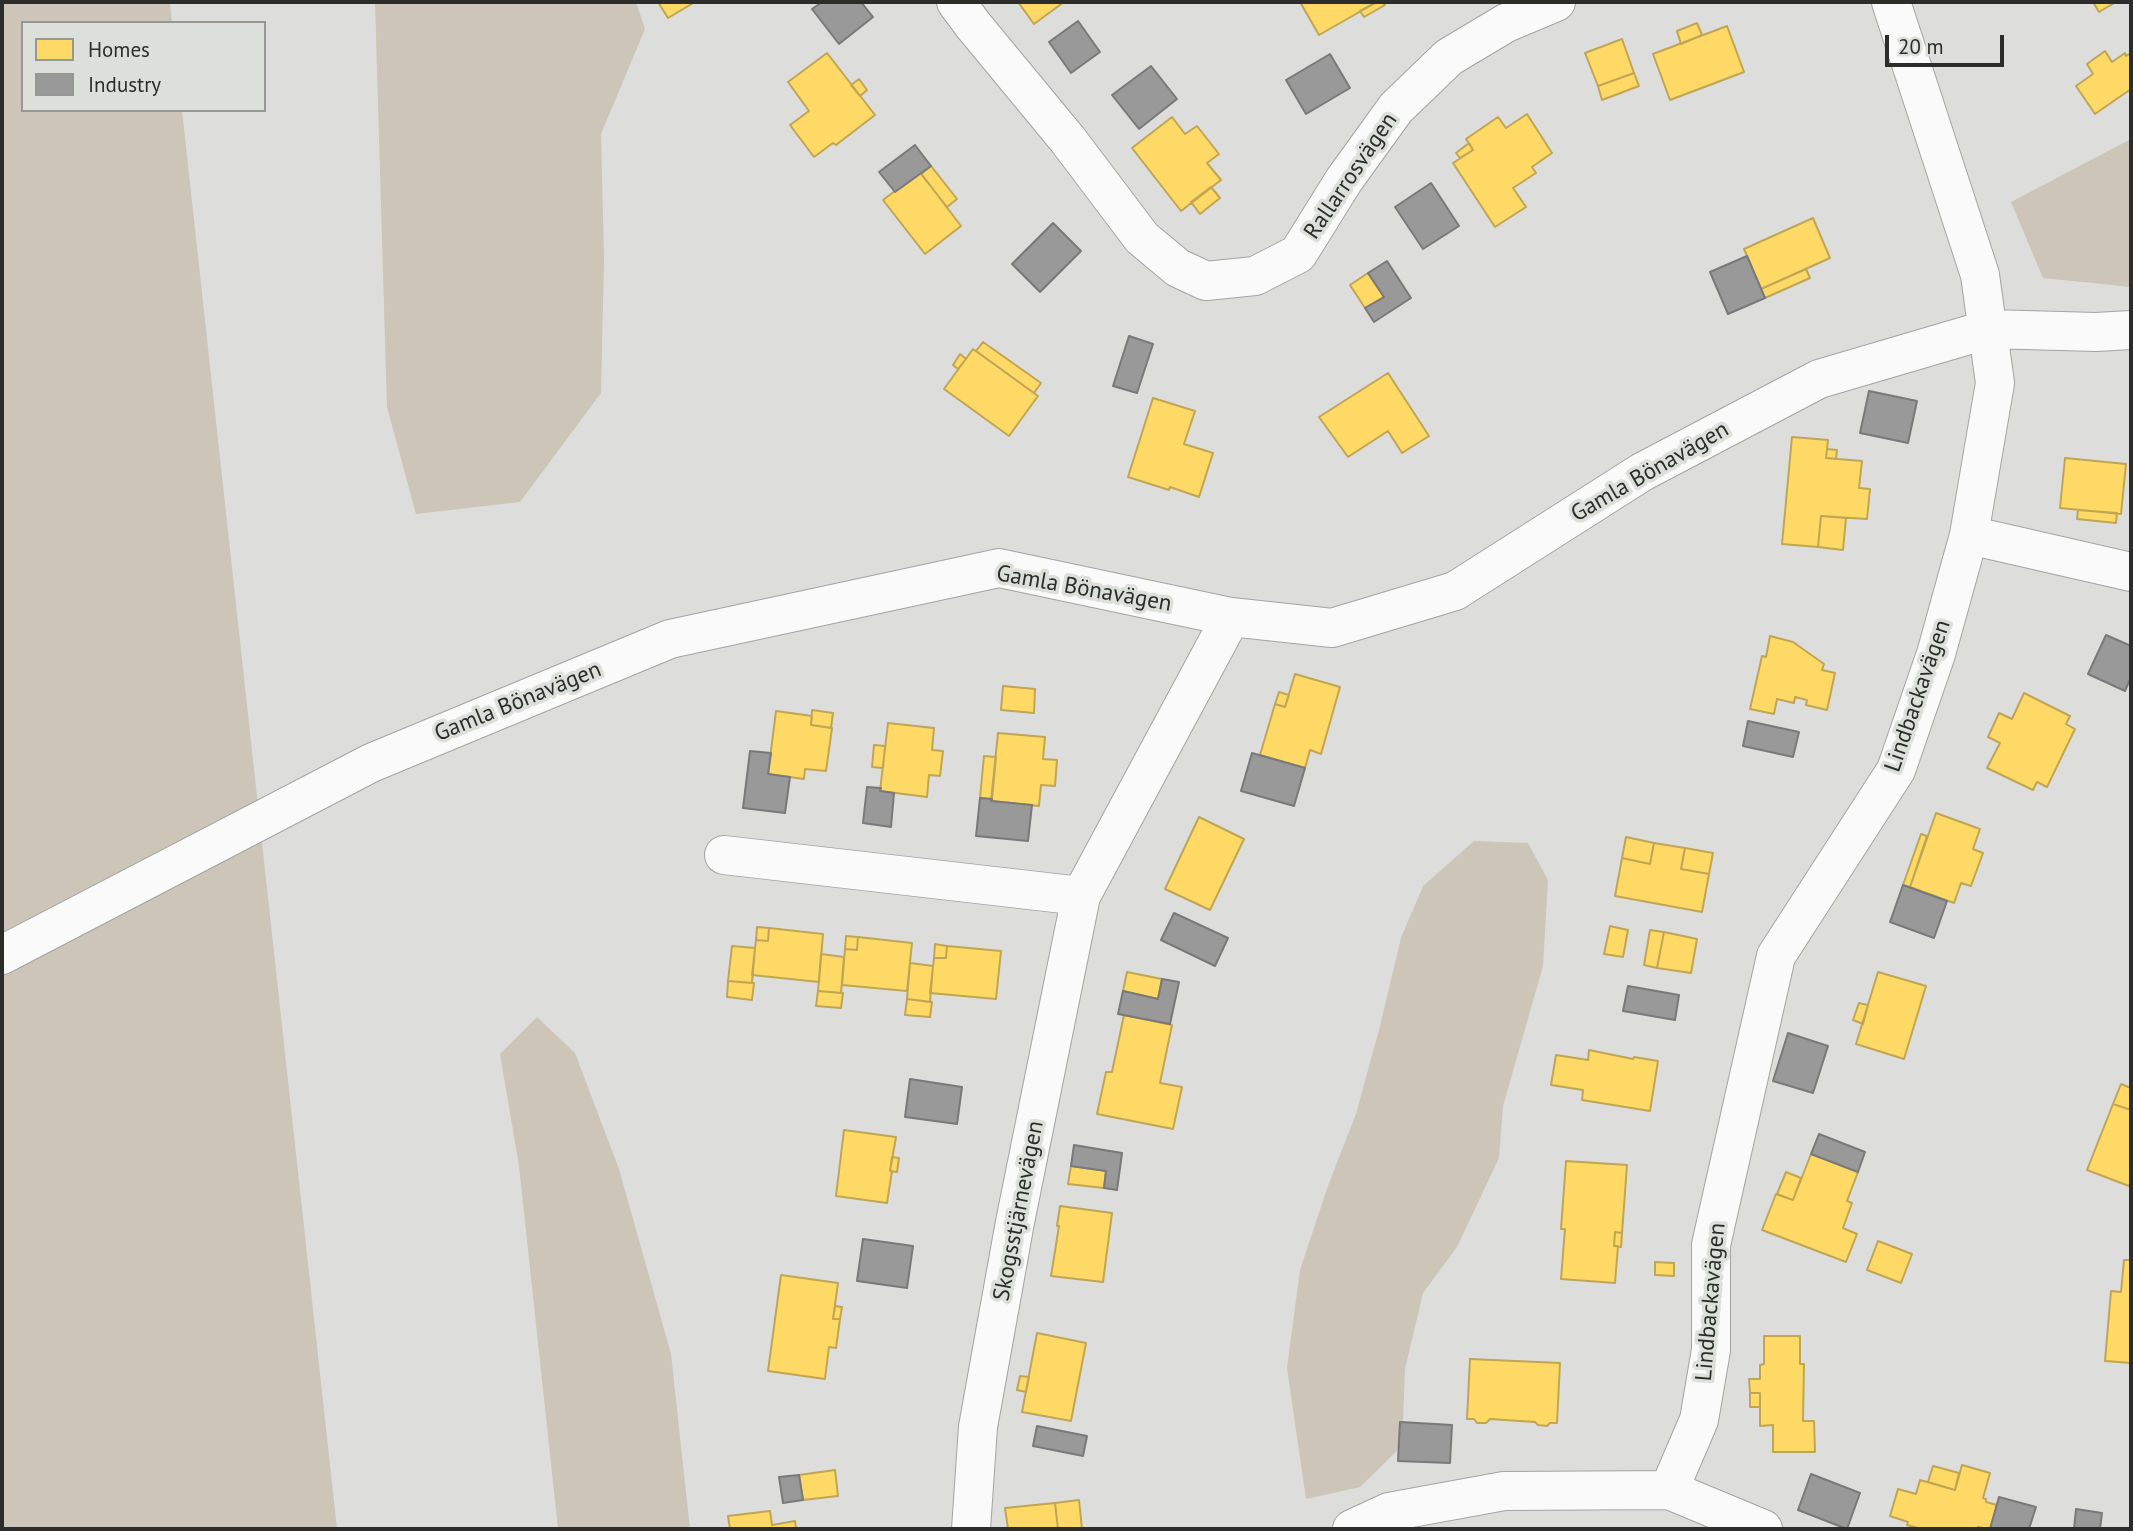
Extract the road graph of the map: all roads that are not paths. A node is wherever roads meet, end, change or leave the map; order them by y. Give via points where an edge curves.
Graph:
1 (956, 2) edge
2 (1556, 2) edge
3 (1891, 2) edge
4 (1989, 329) junction
5 (2131, 330) edge
6 (1969, 535) junction
7 (2131, 572) edge
8 (1231, 617) junction
9 (723, 855) dead end
10 (1081, 896) junction
11 (2, 955) edge
12 (1669, 1490) junction
13 (971, 1529) edge
14 (1352, 1529) edge
15 (1763, 1529) edge

1 - 2 street, Rallarrosvägen via 1142,238 1178,268 1206,281 1255,276 1298,254 1396,108 1450,57 1506,23
3 - 4 street, Lindbackavägen via 1980,275
4 - 5 street, Gamla Bönavägen
4 - 6 street, Lindbackavägen via 1995,383
4 - 8 street, Gamla Bönavägen via 1819,379 1642,472 1455,591 1332,628
6 - 7 street
6 - 12 street, Lindbackavägen via 1936,654 1896,770 1776,956 1711,1245 1711,1350 1699,1420
8 - 10 street, Skogsstjärnevägen
8 - 11 street, Gamla Bönavägen via 999,568 670,639 370,763
9 - 10 street
10 - 13 street, Skogsstjärnevägen via 978,1427
12 - 14 street via 1504,1491 1389,1512
12 - 15 street

